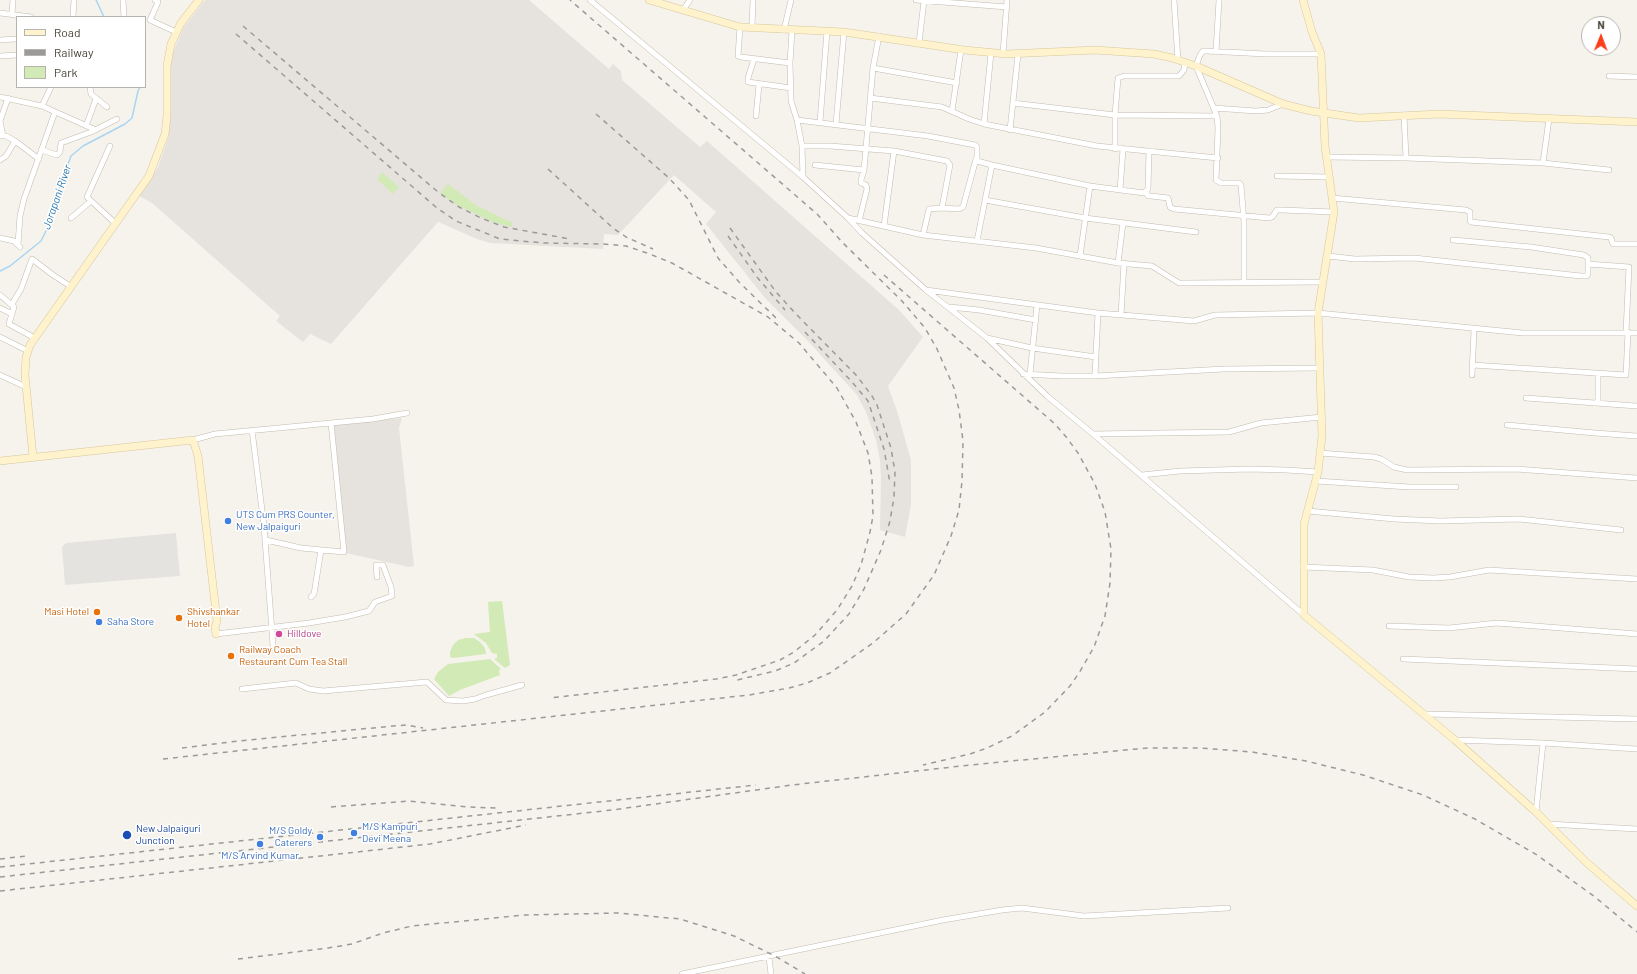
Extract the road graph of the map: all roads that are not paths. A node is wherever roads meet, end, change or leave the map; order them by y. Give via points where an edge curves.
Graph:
1 (13, 0) edge
2 (74, 0) edge
3 (123, 0) edge
4 (155, 0) edge
5 (199, 0) edge
6 (590, 0) edge
7 (649, 0) edge
8 (690, 0) edge
9 (753, 0) edge
10 (791, 0) edge
11 (916, 0) edge
12 (1007, 0) edge
13 (1174, 0) edge
14 (1219, 0) edge
15 (1303, 0) edge
16 (924, 1) junction
17 (986, 3) edge
18 (1007, 6) junction
19 (684, 10) junction
20 (0, 13) edge
21 (12, 14) junction
22 (25, 16) edge
23 (74, 16) edge
24 (124, 16) edge
25 (740, 27) junction
26 (752, 27) junction
27 (788, 30) junction
28 (827, 31) junction
29 (176, 32) junction
30 (844, 32) junction
31 (879, 36) junction
32 (15, 39) dead end
33 (0, 40) edge
34 (919, 43) junction
35 (962, 50) junction
36 (1216, 52) junction
37 (991, 53) junction
38 (1002, 54) junction
39 (1018, 54) junction
40 (1321, 54) junction
41 (16, 55) edge
42 (0, 56) edge
43 (754, 59) junction
44 (1181, 61) junction
45 (790, 63) junction
46 (1196, 66) junction
47 (873, 68) junction
48 (1609, 76) dead end
49 (1637, 77) edge
50 (957, 83) junction
51 (759, 85) junction
52 (50, 88) edge
53 (90, 88) edge
54 (791, 88) junction
55 (0, 97) edge
56 (8, 98) junction
57 (870, 98) junction
58 (96, 99) junction
59 (1013, 103) junction
60 (1283, 104) junction
61 (42, 106) junction
62 (107, 107) dead end
63 (1214, 108) junction
64 (952, 111) junction
65 (56, 112) junction
66 (1324, 112) junction
67 (1115, 115) junction
68 (756, 116) dead end
69 (1217, 116) junction
70 (1404, 116) junction
71 (117, 119) dead end
72 (1549, 119) junction
73 (798, 120) junction
74 (820, 122) junction
75 (1637, 122) edge
76 (836, 124) junction
77 (984, 124) junction
78 (86, 126) junction
79 (96, 130) junction
80 (867, 130) junction
81 (1010, 130) junction
82 (1, 136) edge
83 (15, 141) junction
84 (110, 146) dead end
85 (802, 146) junction
86 (865, 149) junction
87 (1115, 149) junction
88 (1122, 149) junction
89 (41, 150) junction
90 (894, 151) junction
91 (1149, 151) junction
92 (1327, 157) junction
93 (1218, 158) junction
94 (1406, 158) junction
95 (38, 159) junction
96 (976, 159) junction
97 (0, 160) edge
98 (1543, 163) junction
99 (815, 165) dead end
100 (992, 165) junction
101 (864, 170) junction
102 (1610, 170) dead end
103 (1277, 176) dead end
104 (803, 177) junction
105 (1329, 177) junction
106 (1090, 186) junction
107 (1120, 190) junction
108 (1146, 191) junction
109 (1332, 198) junction
110 (985, 200) junction
111 (91, 201) junction
112 (942, 208) junction
113 (1334, 212) junction
114 (1243, 216) junction
115 (71, 218) dead end
116 (848, 218) junction
117 (1085, 218) junction
118 (859, 221) junction
119 (115, 223) junction
120 (1123, 223) junction
121 (884, 226) junction
122 (1196, 232) dead end
123 (923, 235) junction
124 (0, 238) edge
125 (1453, 240) dead end
126 (977, 241) junction
127 (1637, 244) edge
128 (1080, 256) junction
129 (1328, 256) junction
130 (1121, 263) junction
131 (1588, 264) junction
132 (1323, 282) junction
133 (1244, 283) junction
134 (70, 286) junction
135 (926, 290) junction
136 (0, 295) edge
137 (12, 304) junction
138 (1037, 305) junction
139 (949, 307) junction
140 (0, 308) edge
141 (1098, 313) junction
142 (1318, 313) junction
143 (12, 314) junction
144 (1121, 314) junction
145 (1036, 320) junction
146 (1474, 328) junction
147 (1627, 332) junction
148 (1637, 332) edge
149 (0, 337) edge
150 (33, 338) junction
151 (988, 338) junction
152 (1032, 348) junction
153 (28, 351) junction
154 (1096, 357) junction
155 (1473, 365) junction
156 (1319, 368) junction
157 (1023, 374) junction
158 (1030, 374) junction
159 (1598, 374) junction
160 (0, 375) edge
161 (1472, 375) dead end
162 (1095, 376) junction
163 (26, 387) junction
164 (1526, 398) dead end
165 (1598, 403) junction
166 (1637, 406) edge
167 (407, 413) dead end
168 (1322, 417) junction
169 (331, 423) junction
170 (1507, 425) dead end
171 (252, 430) junction
172 (1093, 434) junction
173 (1637, 436) edge
174 (193, 440) junction
175 (1320, 453) junction
176 (33, 457) junction
177 (0, 461) edge
178 (1318, 472) junction
179 (1142, 475) junction
180 (1637, 478) edge
181 (1316, 481) junction
182 (1456, 487) dead end
183 (1308, 511) junction
184 (1621, 530) dead end
185 (266, 540) junction
186 (322, 550) junction
187 (1303, 567) junction
188 (377, 577) dead end
189 (1637, 579) edge
190 (311, 597) dead end
191 (1304, 615) junction
192 (1389, 626) dead end
193 (272, 628) junction
194 (215, 631) joint
195 (1637, 634) edge
196 (273, 645) dead end
197 (1403, 659) dead end
198 (1637, 670) edge
199 (522, 685) dead end
200 (242, 689) dead end
201 (1425, 714) junction
202 (1637, 719) edge
203 (1455, 740) junction
204 (1543, 743) junction
205 (1637, 749) edge
206 (1536, 812) junction
207 (1548, 824) junction
208 (1637, 829) edge
209 (1637, 906) edge
210 (1228, 908) dead end
211 (769, 957) junction
212 (682, 974) edge
213 (771, 974) edge

1 - 21 street
2 - 23 street
3 - 24 street
4 - 29 street via 158,2 150,20
5 - 29 street
6 - 104 street
7 - 19 street
8 - 19 street
9 - 26 street
10 - 27 street
11 - 16 street
12 - 18 street
13 - 44 street
14 - 36 street
15 - 40 street
16 - 17 street
16 - 34 street
17 - 18 street
18 - 38 street
19 - 25 street
20 - 21 street
21 - 22 street
25 - 26 street
25 - 43 street via 738,56
26 - 27 street
27 - 28 street
27 - 45 street
28 - 30 street
28 - 74 street
29 - 119 street via 167,66 167,116 163,139 149,176
30 - 31 street
30 - 76 street
31 - 34 street
31 - 47 street
32 - 33 street
34 - 35 street
35 - 37 street
35 - 50 street
36 - 40 street
36 - 46 street via 1201,52
37 - 38 street
37 - 77 street
38 - 39 street
39 - 44 street via 1095,50 1154,54
39 - 59 street
40 - 66 street
41 - 42 street
43 - 45 street
43 - 51 street via 748,80 750,84
44 - 46 street
44 - 67 street via 1184,70 1179,76 1118,78
45 - 54 street
46 - 60 street
46 - 63 street
47 - 50 street
47 - 57 street
48 - 49 street
50 - 64 street
51 - 54 street
51 - 68 street
52 - 61 street
53 - 58 street
54 - 73 street via 791,101
55 - 56 street
56 - 61 street
56 - 82 street via 0,121
57 - 64 street via 930,104
57 - 80 street
58 - 62 street
58 - 78 street
59 - 67 street
59 - 81 street
60 - 63 street via 1268,110 1256,111
60 - 66 street
61 - 65 street
63 - 69 street
64 - 77 street
65 - 78 street
65 - 89 street
66 - 70 street via 1359,118
66 - 92 street
67 - 69 street
67 - 87 street
69 - 93 street
70 - 72 street via 1478,115
70 - 94 street
71 - 79 street
72 - 75 street
72 - 98 street
73 - 74 street
73 - 85 street
74 - 76 street
76 - 80 street
77 - 81 street
78 - 79 street
79 - 89 street via 61,143 58,155
80 - 86 street
80 - 96 street via 928,136 971,144 976,147
81 - 87 street
82 - 83 street
83 - 95 street
83 - 97 street via 6,156
84 - 111 street via 88,193 88,199
85 - 86 street
85 - 104 street
86 - 90 street
86 - 101 street
87 - 88 street
88 - 91 street
88 - 107 street
89 - 95 street
90 - 112 street via 949,162
90 - 121 street
91 - 93 street
91 - 108 street
92 - 94 street
92 - 105 street
93 - 114 street via 1218,182 1241,184
94 - 98 street
95 - 124 street via 20,216 19,246 14,241
96 - 100 street
96 - 112 street via 963,208
98 - 102 street
99 - 101 street
100 - 106 street
100 - 110 street
101 - 118 street via 861,181 867,189
103 - 105 street
104 - 116 street
105 - 109 street
106 - 107 street
106 - 117 street
107 - 108 street via 1144,193
108 - 114 street via 1148,196 1168,198 1170,207 1174,209
109 - 113 street
109 - 127 street via 1466,210 1470,212 1471,222 1609,237 1613,244
110 - 117 street
110 - 126 street
111 - 115 street
111 - 119 street
112 - 123 street via 928,209
113 - 114 street via 1277,210 1272,217
113 - 129 street
114 - 133 street
116 - 118 street
116 - 135 street
117 - 120 street
117 - 128 street
118 - 121 street
119 - 134 street
120 - 122 street
120 - 130 street
121 - 123 street
123 - 126 street
125 - 131 street via 1584,255 1588,258
126 - 128 street
128 - 130 street
129 - 131 street via 1355,259 1414,258 1581,276 1587,276
129 - 132 street
130 - 133 street via 1152,266 1179,282
130 - 144 street
131 - 147 street via 1629,267
132 - 133 street
132 - 142 street
134 - 137 street via 32,259 21,289
134 - 150 street
135 - 138 street
135 - 139 street
136 - 137 street
137 - 143 street
138 - 141 street
138 - 145 street
139 - 145 street
139 - 151 street
140 - 143 street
141 - 144 street
141 - 154 street
142 - 144 street via 1215,315 1194,321
142 - 146 street
142 - 156 street
143 - 150 street via 9,325
145 - 152 street
146 - 147 street via 1523,333
146 - 155 street
147 - 148 street
147 - 159 street via 1626,374
149 - 153 street
150 - 153 street
151 - 152 street
151 - 157 street
152 - 154 street
152 - 158 street
153 - 163 street via 25,365
154 - 162 street
155 - 159 street
155 - 161 street
156 - 162 street via 1224,369
156 - 168 street
157 - 158 street
157 - 172 street
158 - 162 street
159 - 165 street
160 - 163 street
163 - 176 street
164 - 165 street
165 - 166 street
167 - 169 street
168 - 172 street via 1261,423 1224,432
168 - 175 street
169 - 171 street
169 - 186 street via 344,552
170 - 173 street
171 - 174 street via 215,434
171 - 185 street
172 - 179 street
174 - 176 street
174 - 194 street via 198,456 216,614
175 - 178 street
175 - 180 street via 1374,457 1399,469 1407,470 1516,469
176 - 177 street
178 - 179 street via 1228,470
178 - 181 street
179 - 191 street
181 - 182 street
181 - 183 street
183 - 184 street via 1440,521 1519,519
183 - 187 street via 1304,524
185 - 186 street
185 - 193 street
186 - 190 street via 314,594
187 - 189 street via 1373,570 1425,577 1450,577 1489,570
187 - 191 street
188 - 193 street via 376,565 383,565 392,596 375,602 369,611
191 - 201 street
192 - 195 street via 1449,628 1497,623
193 - 194 street
193 - 196 street
197 - 198 street
199 - 200 street via 463,701 446,700 427,682 323,691 296,683
201 - 202 street
201 - 203 street
203 - 204 street
203 - 206 street
204 - 205 street
204 - 206 street
206 - 207 street
207 - 208 street
207 - 209 street via 1586,862
210 - 211 street via 1084,916 1022,908 1002,910
211 - 212 street
211 - 213 street

